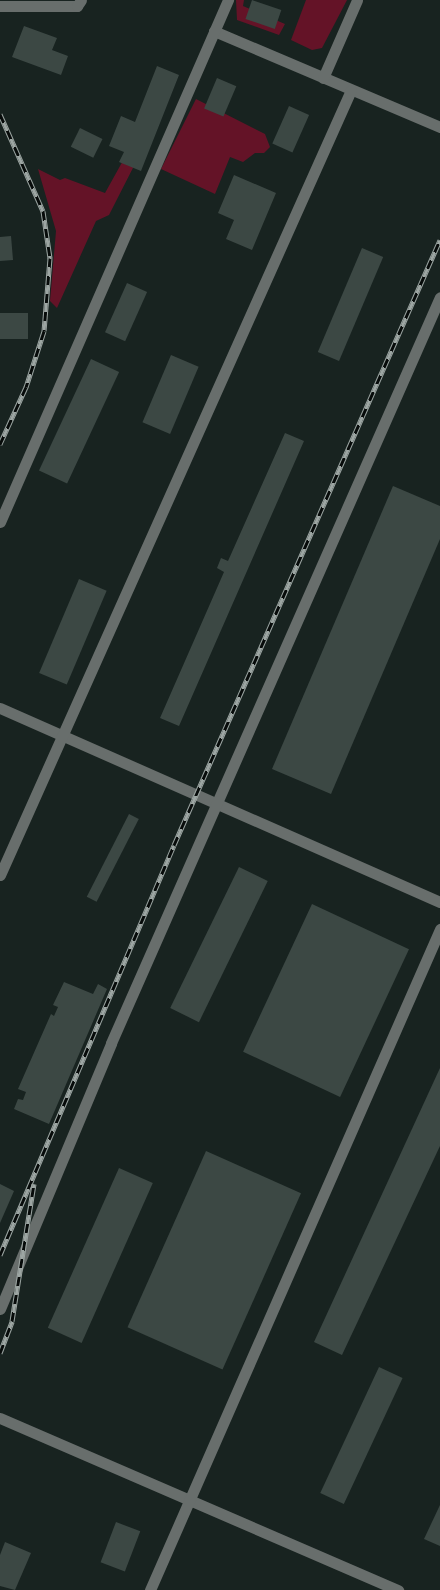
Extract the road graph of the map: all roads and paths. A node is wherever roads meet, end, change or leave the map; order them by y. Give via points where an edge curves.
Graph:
1 (82, 0) edge
2 (228, 0) edge
3 (357, 0) edge
4 (0, 6) edge
5 (214, 31) junction
6 (323, 78) junction
7 (351, 90) junction
8 (440, 127) edge
9 (440, 297) edge
10 (0, 522) edge
11 (0, 708) edge
12 (64, 736) junction
13 (219, 804) junction
14 (0, 875) edge
15 (440, 902) edge
16 (440, 929) edge
17 (0, 1309) edge
18 (0, 1418) edge
19 (190, 1500) junction
20 (150, 1590) edge
21 (398, 1590) edge

1 - 4 lane via 77,6
2 - 5 lane
3 - 6 lane
5 - 6 lane
5 - 10 lane
6 - 7 lane
7 - 8 lane
7 - 12 lane
9 - 13 lane
11 - 12 lane
12 - 13 lane
12 - 14 lane
13 - 15 lane
13 - 17 lane via 111,1043
16 - 19 lane
18 - 19 lane
19 - 20 lane
19 - 21 lane

